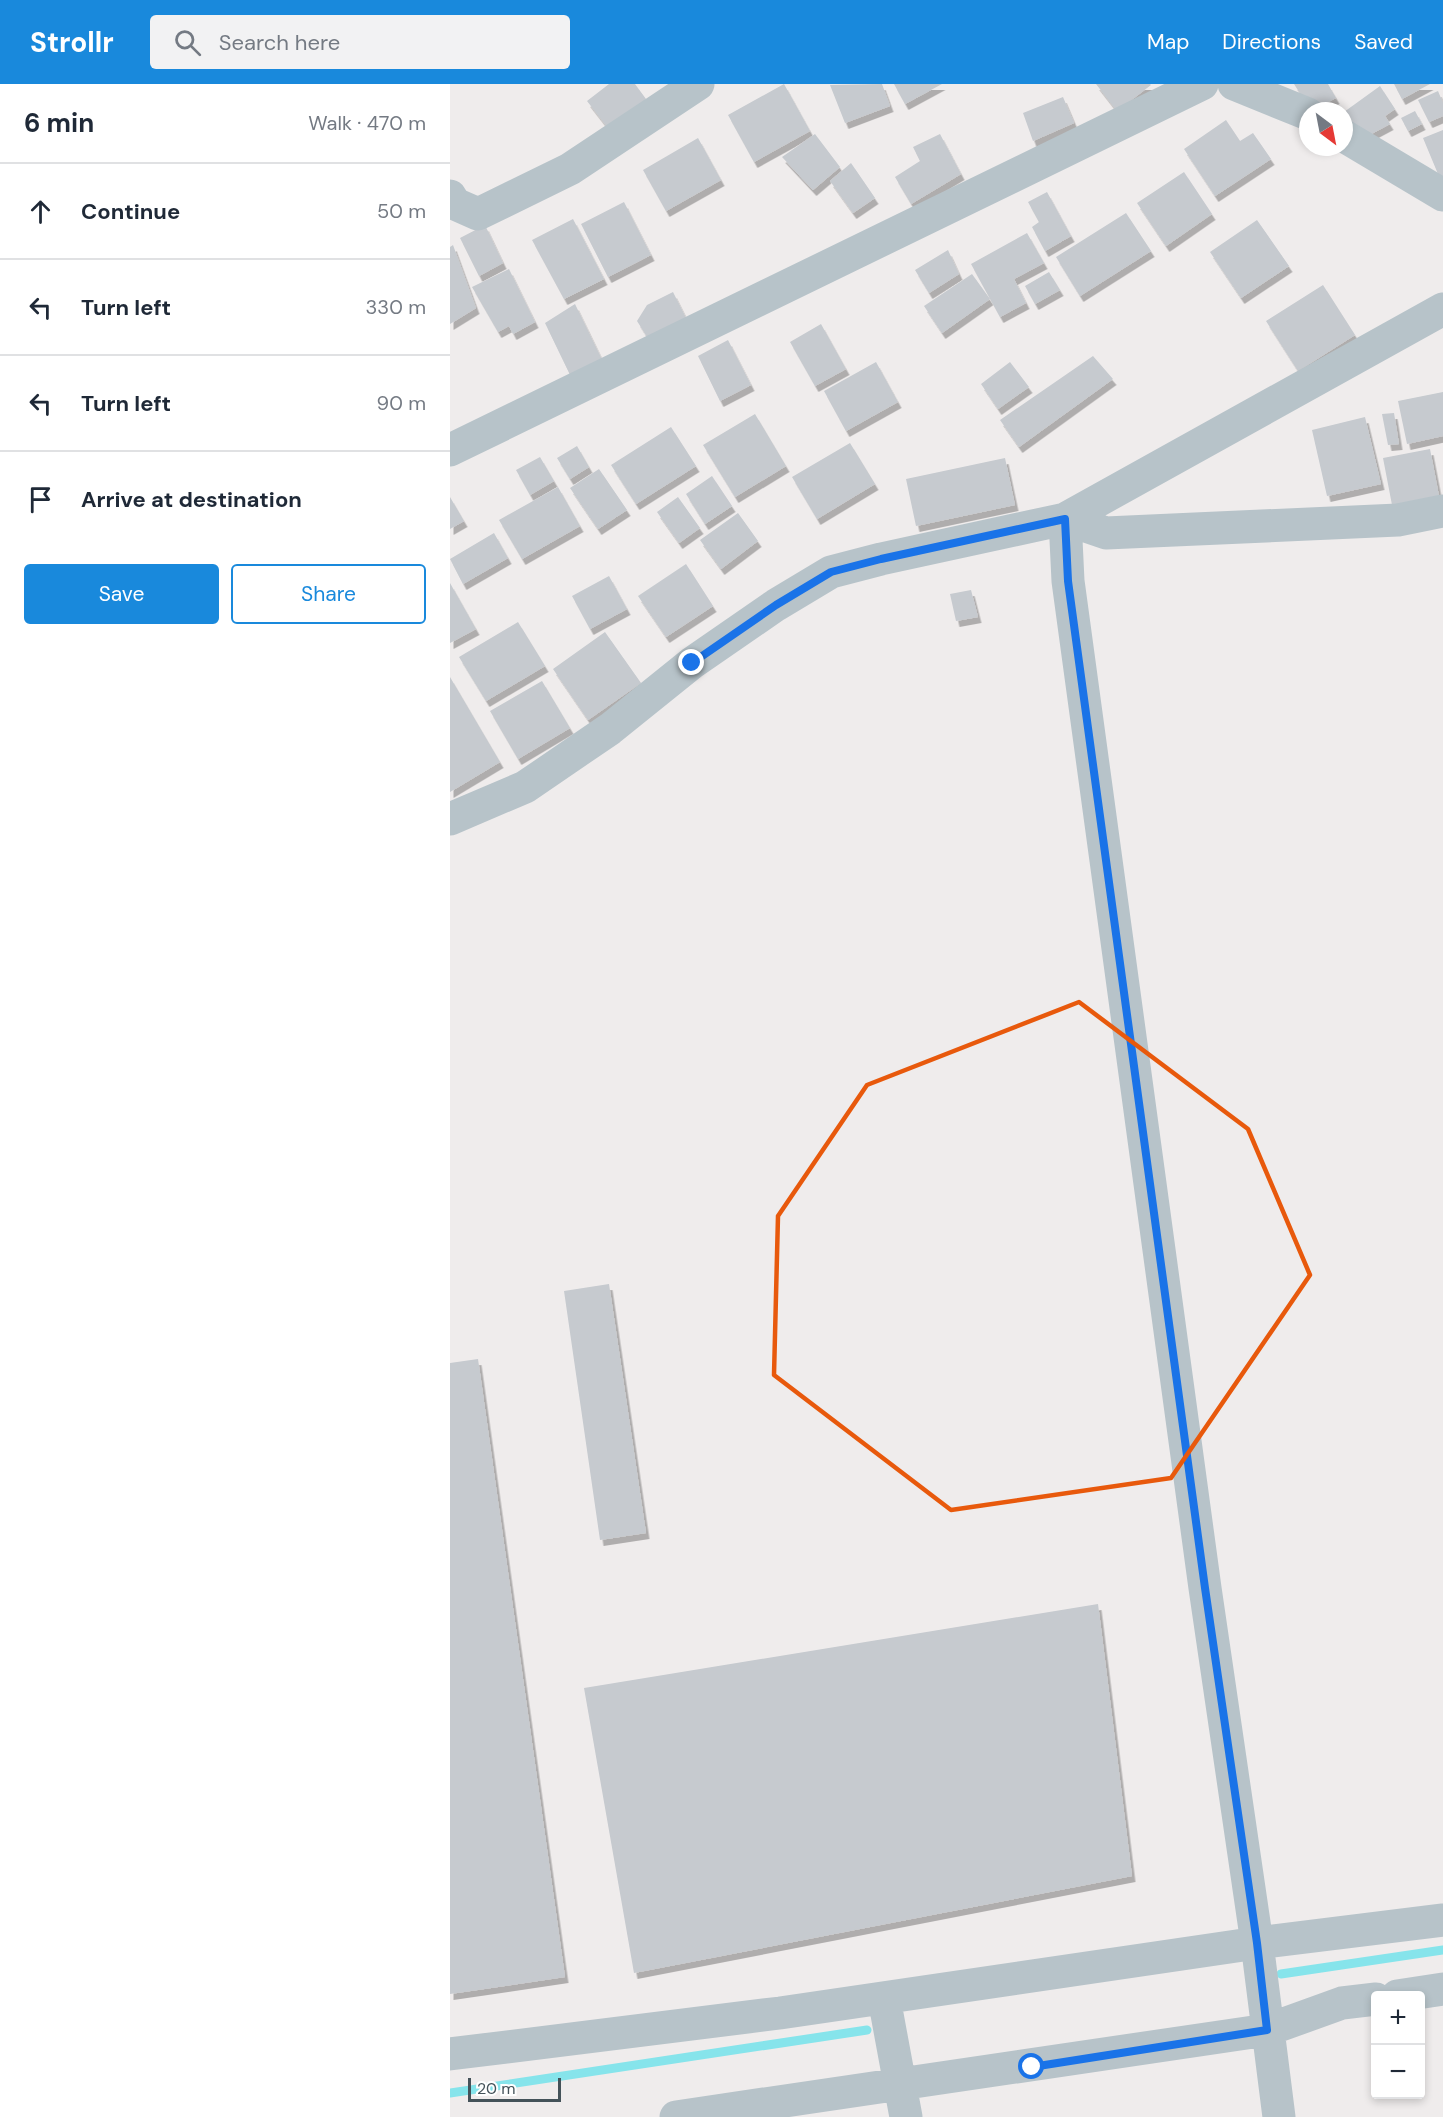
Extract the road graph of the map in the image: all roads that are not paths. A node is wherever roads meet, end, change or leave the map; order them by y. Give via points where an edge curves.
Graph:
1 (698, 84) edge
2 (1202, 84) edge
3 (1234, 84) edge
4 (1299, 110) edge
5 (1353, 141) edge
6 (1443, 195) edge
7 (450, 196) edge
8 (1443, 309) edge
9 (450, 450) edge
10 (1443, 511) edge
11 (1065, 519) junction
12 (450, 819) edge
13 (1443, 1920) edge
14 (1257, 1943) junction
15 (1443, 1989) edge
16 (1425, 1991) edge
17 (884, 1998) junction
18 (1371, 2000) edge
19 (1267, 2030) junction
20 (450, 2054) edge
21 (904, 2101) edge
22 (676, 2117) edge
23 (1279, 2117) edge

1 - 7 street via 570,169 478,214 454,204
2 - 9 street
3 - 4 street
5 - 6 street
8 - 11 street
10 - 11 street via 1398,520 1106,533
11 - 12 street via 831,572 692,663 610,729 525,787
11 - 14 street via 1070,593
13 - 14 street
14 - 17 street
14 - 19 street
15 - 16 street
17 - 20 street
17 - 21 street
18 - 19 street via 1342,2003
19 - 21 street
19 - 23 street
21 - 22 street

